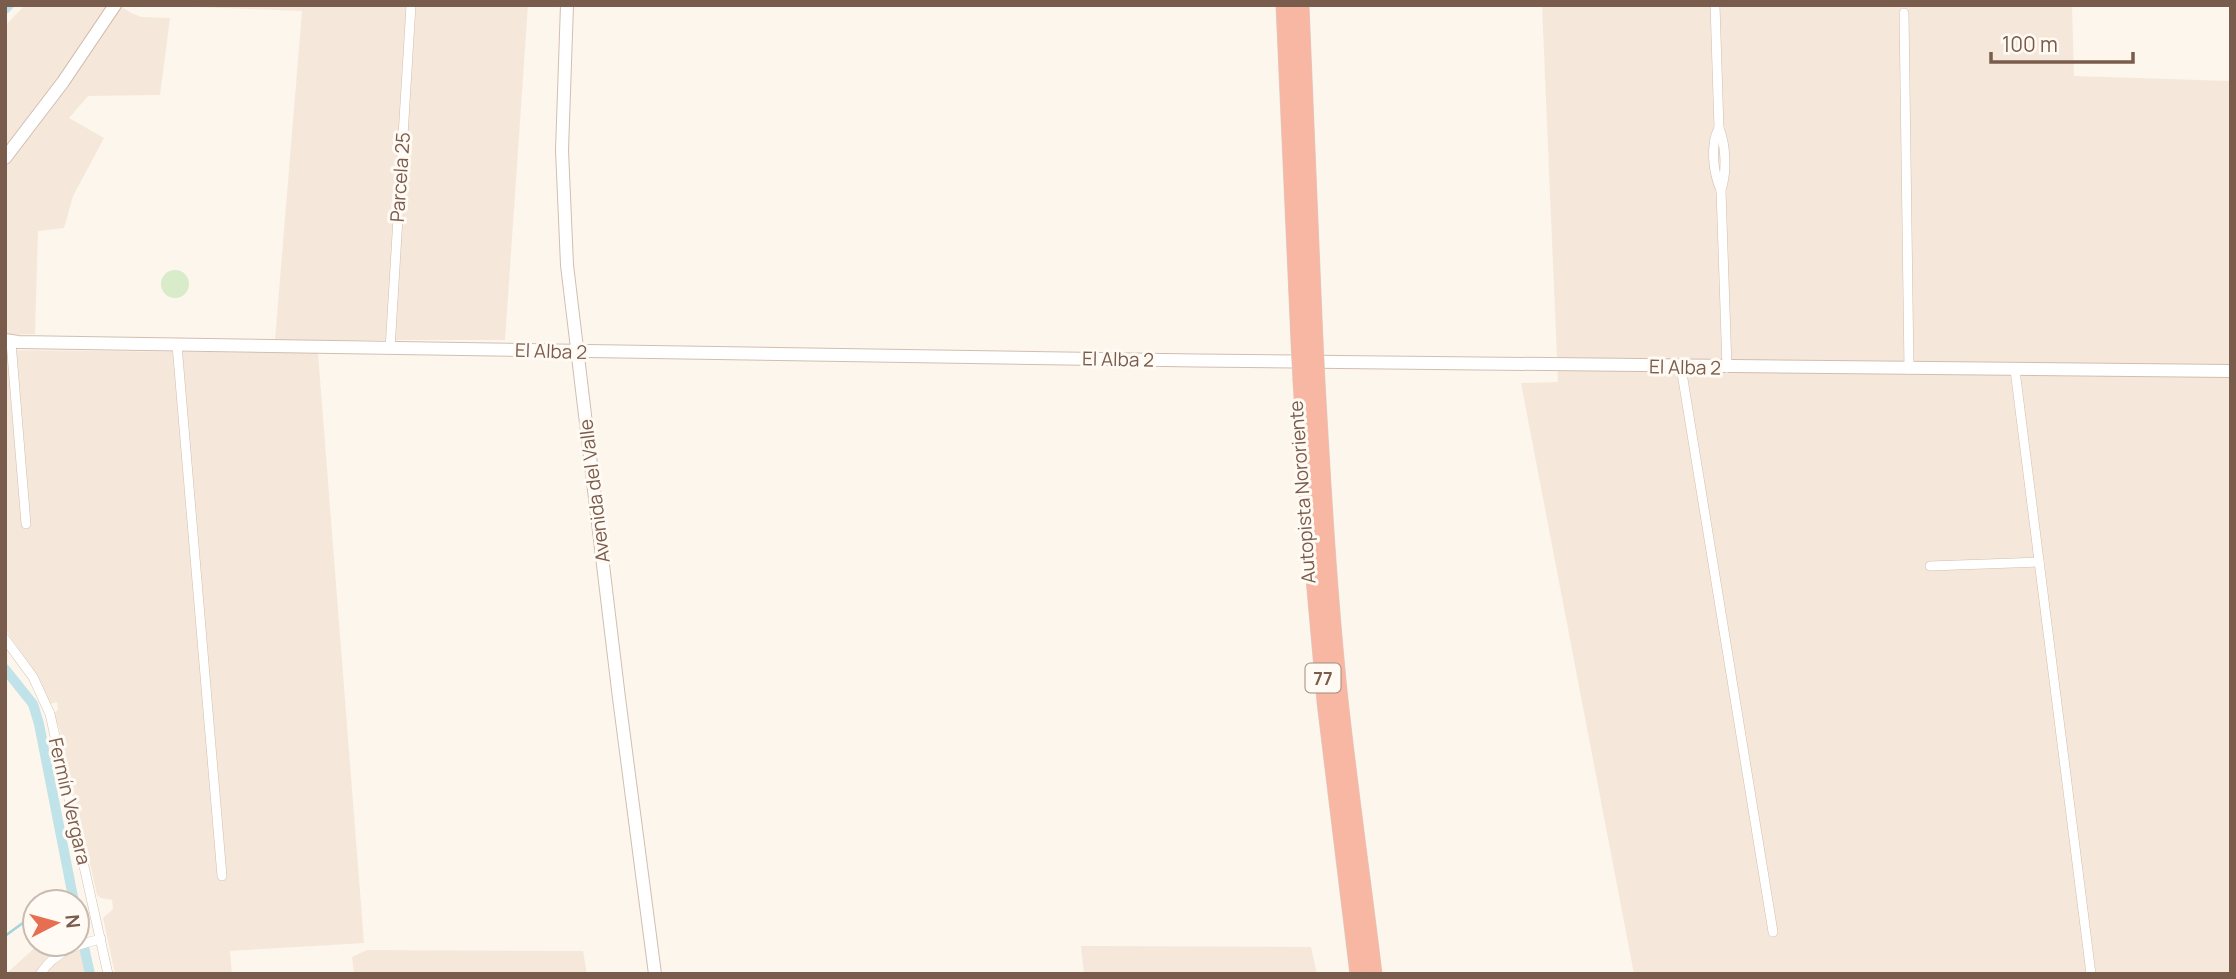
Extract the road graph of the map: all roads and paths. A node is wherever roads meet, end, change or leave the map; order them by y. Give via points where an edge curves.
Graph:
1 (115, 5) edge
2 (411, 5) edge
3 (567, 5) edge
4 (1285, 5) edge
5 (1300, 5) edge
6 (1715, 5) edge
7 (1905, 13) dead end
8 (5, 158) edge
9 (8, 341) edge
10 (1307, 341) junction
11 (177, 345) junction
12 (390, 349) junction
13 (577, 352) junction
14 (1681, 367) junction
15 (1727, 368) junction
16 (1909, 369) junction
17 (2015, 370) junction
18 (2231, 371) edge
19 (1309, 381) junction
20 (26, 524) dead end
21 (2039, 562) junction
22 (1930, 566) dead end
23 (5, 639) edge
24 (222, 876) dead end
25 (1773, 932) dead end
26 (96, 940) junction
27 (40, 974) edge
28 (108, 974) edge
29 (655, 974) edge
30 (1359, 974) edge
31 (1373, 974) edge
32 (2091, 974) edge

1 - 8 street
2 - 12 street, Parcela 25
3 - 13 street, Avenida del Valle via 562,184
4 - 10 highway, Autopista Nororiente / 77
5 - 10 highway, Autopista Nororiente / 77
6 - 15 street via 1723,140
7 - 16 street
9 - 11 street, El Alba 2
9 - 20 street
10 - 19 highway, Autopista Nororiente / 77, bridge
11 - 12 street, El Alba 2
11 - 24 street
12 - 13 street, El Alba 2
13 - 14 street, El Alba 2
13 - 29 street, Avenida del Valle
14 - 15 street, El Alba 2
14 - 25 street
15 - 16 street, El Alba 2
16 - 17 street, El Alba 2
17 - 18 street, El Alba 2
17 - 21 street
19 - 30 highway, Autopista Nororiente / 77 via 1310,522
19 - 31 highway, Autopista Nororiente / 77
21 - 22 street
21 - 32 street
23 - 26 street, Fermín Vergara via 33,677 50,714
26 - 27 street via 69,948
26 - 28 street, Fermín Vergara

